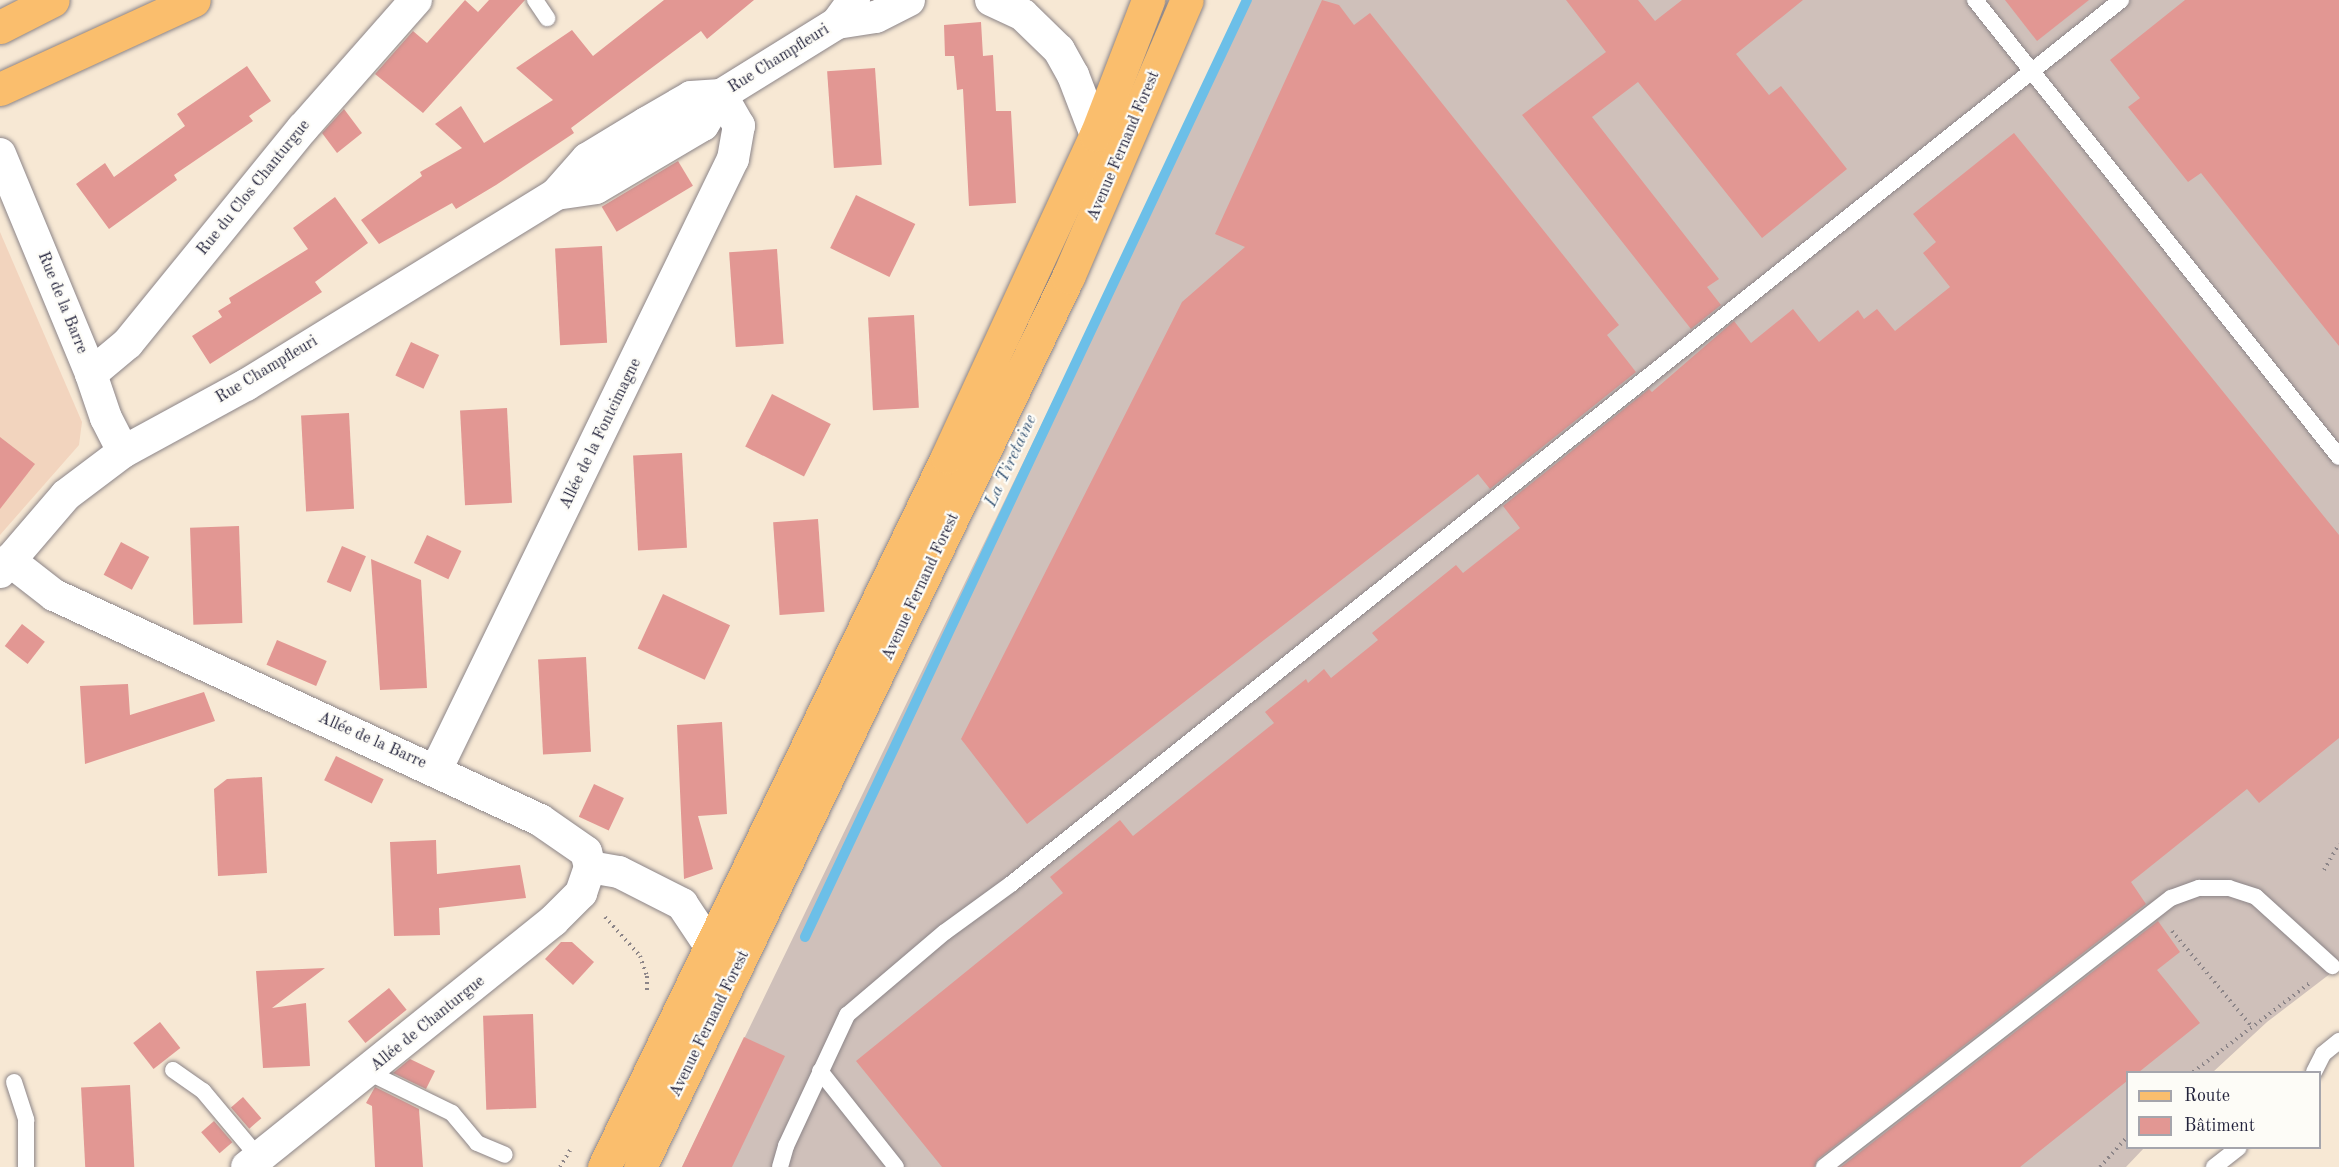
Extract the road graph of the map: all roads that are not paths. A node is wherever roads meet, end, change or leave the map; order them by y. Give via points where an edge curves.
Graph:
1 (54, 0) edge
2 (195, 0) edge
3 (416, 0) edge
4 (535, 0) edge
5 (909, 0) edge
6 (991, 0) edge
7 (1148, 0) edge
8 (1187, 0) edge
9 (1975, 0) edge
10 (2121, 0) edge
11 (845, 12) edge
12 (547, 18) dead end
13 (0, 27) edge
14 (2032, 71) junction
15 (4, 87) edge
16 (721, 95) junction
17 (1096, 135) junction
18 (0, 154) edge
19 (91, 374) junction
20 (123, 452) junction
21 (2339, 457) edge
22 (4, 566) edge
23 (436, 770) junction
24 (586, 880) junction
25 (710, 946) junction
26 (2332, 966) road end
27 (2339, 1041) edge
28 (173, 1070) dead end
29 (820, 1071) junction
30 (2314, 1071) edge
31 (368, 1072) junction
32 (14, 1082) dead end
33 (2237, 1149) edge
34 (504, 1155) dead end
35 (255, 1164) edge
36 (26, 1167) edge
37 (604, 1167) edge
38 (640, 1167) edge
39 (780, 1167) edge
40 (896, 1167) edge
41 (1824, 1167) edge
42 (2214, 1167) edge

1 - 13 main road
2 - 15 main road
3 - 19 street, Rue du Clos Chanturgue via 303,128 128,343
4 - 12 lane
5 - 11 street, Rue Champfleuri via 876,17
6 - 17 street via 1023,15 1059,50
7 - 17 main road, Avenue Fernand Forest
8 - 38 main road, Avenue Fernand Forest via 1068,277
9 - 14 lane
10 - 14 lane
11 - 16 street, Rue Champfleuri
14 - 21 lane
14 - 29 lane via 945,932 847,1015
16 - 20 street, Rue Champfleuri via 691,97 646,123 586,159 556,194 246,385
16 - 23 street, Allée de la Fontcimagne via 740,126 733,159
17 - 25 main road, Avenue Fernand Forest via 947,457
18 - 19 street, Rue de la Barre
19 - 20 street, Rue de la Barre
20 - 22 street, Rue Champfleuri via 66,495
22 - 23 street, Allée de la Barre via 54,595
23 - 24 street, Allée de la Barre via 567,836 586,852
24 - 25 street via 619,872 682,904
24 - 31 street, Allée de Chanturgue
25 - 37 main road, Avenue Fernand Forest
26 - 41 lane via 2256,897 2229,888 2199,888 2171,898
27 - 30 lane via 2323,1054
28 - 35 lane via 203,1091
29 - 39 lane
29 - 40 lane
31 - 34 lane via 452,1113 477,1143
31 - 35 street, Allée de Chanturgue
32 - 36 lane via 26,1119
33 - 42 lane

